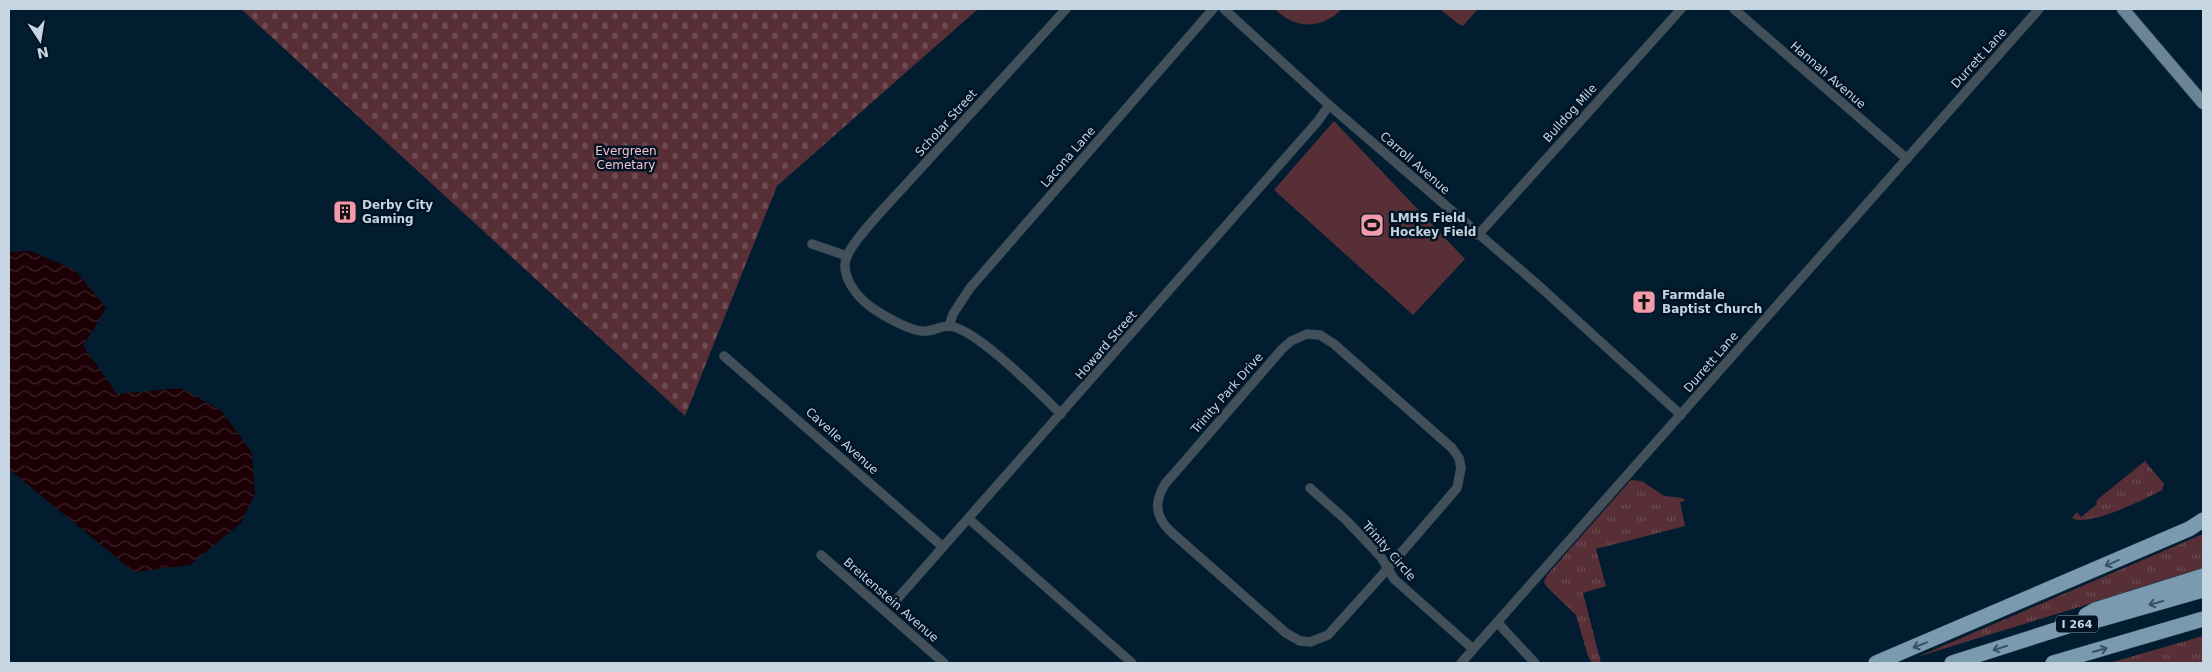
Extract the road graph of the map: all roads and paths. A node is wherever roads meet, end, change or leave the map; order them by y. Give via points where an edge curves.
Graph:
1 (1066, 9) edge
2 (1213, 9) edge
3 (1224, 9) edge
4 (1681, 9) edge
5 (1734, 9) edge
6 (2040, 9) edge
7 (2124, 9) edge
8 (2203, 103) edge
9 (1329, 105) junction
10 (1907, 159) junction
11 (1478, 235) junction
12 (812, 244) dead end
13 (847, 256) junction
14 (949, 326) junction
15 (724, 356) dead end
16 (1062, 414) junction
17 (1681, 415) junction
18 (1310, 488) dead end
19 (969, 519) junction
20 (2203, 520) edge
21 (2196, 528) edge
22 (943, 547) junction
23 (821, 556) dead end
24 (1388, 568) junction
25 (2203, 576) edge
26 (2203, 590) edge
27 (898, 598) dead end
28 (2203, 619) edge
29 (1497, 622) junction
30 (2068, 626) junction
31 (1473, 649) junction
32 (944, 663) edge
33 (1132, 663) edge
34 (1461, 663) edge
35 (1535, 663) edge
36 (1876, 663) edge
37 (1952, 663) edge
38 (2053, 663) edge

1 - 13 street, Scholar Street via 897,195
2 - 14 street, Lacona Lane via 970,288
3 - 9 street, Carroll Avenue
4 - 11 street, Bulldog Mile
5 - 10 street, Hannah Avenue
6 - 10 street, Durrett Lane
7 - 8 main road
9 - 11 street, Carroll Avenue
9 - 16 street, Howard Street
10 - 17 street, Durrett Lane
11 - 17 street, Carroll Avenue
12 - 13 street
13 - 14 street via 846,270 852,288 870,306 924,332
14 - 16 street via 990,349
15 - 22 street, Cavelle Avenue
16 - 19 street, Howard Street
17 - 29 street, Durrett Lane
18 - 24 street, Trinity Circle via 1346,520
19 - 22 street, Howard Street
19 - 33 street
20 - 21 highway
21 -> 36 highway
22 - 27 street, Howard Street
23 - 32 street, Breitenstein Avenue
24 - 24 street, Trinity Park Drive via 1457,488 1461,475 1459,458 1434,431 1325,337 1314,334 1297,337 1282,349 1164,484 1157,502 1158,516 1177,538 1286,633 1300,641 1318,640 1328,635
24 - 31 street, Trinity Circle via 1394,579
25 - 30 highway via 2095,610
26 -> 30 highway, I 264
38 -> 28 highway, I 264
29 - 31 street, Durrett Lane
29 - 35 street
30 -> 37 highway, I 264
31 - 34 street, Durrett Lane

